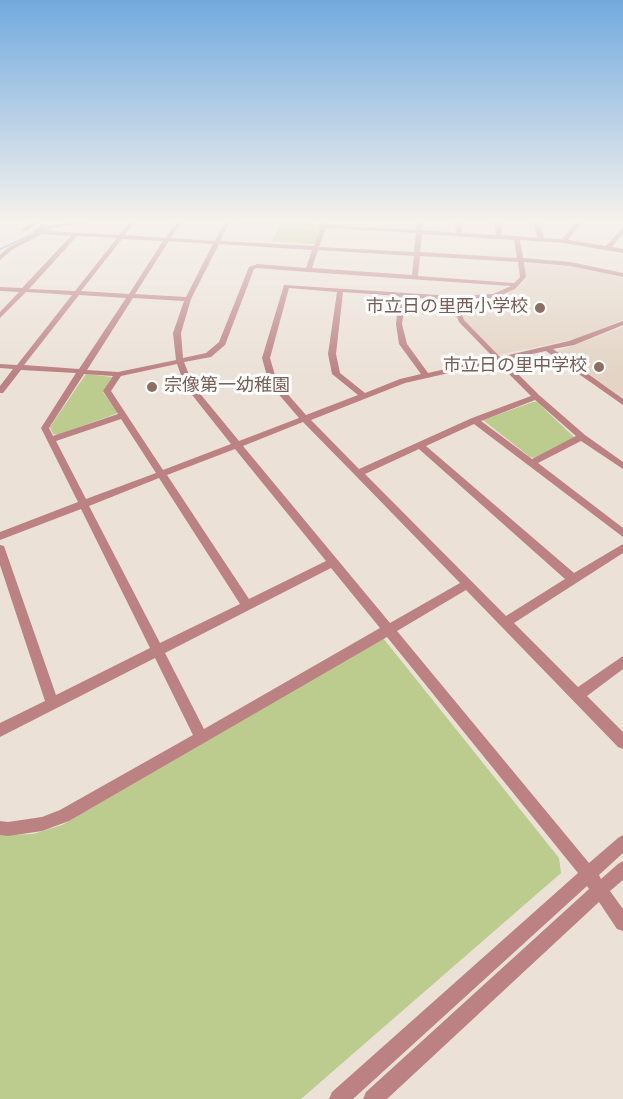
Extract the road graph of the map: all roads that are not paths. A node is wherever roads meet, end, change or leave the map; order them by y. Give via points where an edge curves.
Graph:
1 (41, 271) edge
2 (94, 271) edge
3 (147, 271) edge
4 (202, 271) edge
5 (250, 271) edge
6 (328, 271) edge
7 (415, 271) edge
8 (523, 271) edge
9 (605, 271) edge
10 (623, 275) edge
11 (415, 277) junction
12 (517, 285) junction
13 (0, 289) edge
14 (24, 290) junction
15 (340, 290) junction
16 (77, 292) junction
17 (402, 294) junction
18 (131, 295) junction
19 (453, 298) junction
20 (188, 299) junction
21 (0, 316) edge
22 (623, 322) edge
23 (548, 349) junction
24 (498, 359) junction
25 (180, 363) junction
26 (0, 366) edge
27 (19, 367) junction
28 (82, 371) junction
29 (118, 374) junction
30 (424, 374) junction
31 (0, 391) edge
32 (364, 396) junction
33 (536, 398) junction
34 (623, 404) edge
35 (123, 415) junction
36 (305, 419) junction
37 (475, 420) junction
38 (582, 437) junction
39 (51, 440) junction
40 (236, 445) junction
41 (420, 445) junction
42 (531, 463) junction
43 (623, 466) edge
44 (162, 473) junction
45 (358, 473) junction
46 (84, 505) junction
47 (623, 533) edge
48 (0, 536) edge
49 (623, 548) edge
50 (0, 549) edge
51 (333, 562) junction
52 (573, 579) junction
53 (468, 584) junction
54 (247, 605) junction
55 (506, 622) junction
56 (387, 629) junction
57 (157, 651) junction
58 (623, 662) edge
59 (578, 695) junction
60 (52, 703) junction
61 (0, 730) edge
62 (201, 737) junction
63 (623, 742) edge
64 (0, 828) edge
65 (623, 843) edge
66 (623, 869) edge
67 (589, 875) junction
68 (600, 890) junction
69 (623, 923) edge
70 (339, 1099) edge
71 (373, 1099) edge

1 - 14 street
2 - 16 street
3 - 18 street
4 - 20 street
5 - 25 street via 222,343 208,355
6 - 11 street
7 - 11 street
8 - 12 street
9 - 10 street
11 - 12 street
12 - 19 street via 494,296
13 - 14 street
14 - 16 street
14 - 21 street
15 - 17 street
15 - 32 street via 332,354 336,374
15 - 36 street via 286,286 266,358 273,383
16 - 18 street
16 - 27 street
17 - 19 street
17 - 30 street via 399,324 403,344
18 - 20 street
18 - 28 street
19 - 24 street via 461,321
20 - 25 street via 177,333
22 - 23 street via 596,335
23 - 24 street
23 - 34 street
24 - 30 street
24 - 33 street
25 - 29 street
25 - 40 street via 189,386
26 - 27 street
27 - 28 street
27 - 31 street
28 - 29 street
28 - 39 street via 45,428
29 - 35 street via 107,391
30 - 32 street
32 - 36 street
33 - 37 street
33 - 38 street
35 - 39 street
35 - 44 street
36 - 40 street
36 - 45 street
37 - 41 street
37 - 42 street
38 - 42 street
38 - 43 street
39 - 46 street
40 - 44 street
40 - 51 street
41 - 45 street
41 - 52 street
42 - 47 street
44 - 46 street
44 - 54 street
45 - 53 street
46 - 48 street
46 - 57 street
49 - 52 street
50 - 60 street
51 - 54 street
51 - 56 street
52 - 55 street
53 - 55 street
53 - 56 street
54 - 57 street
55 - 59 street
56 - 62 street
56 - 67 street
57 - 60 street
57 - 62 street
58 - 59 street
59 - 63 street
60 - 61 street
62 - 64 street via 64,816 42,824
65 - 67 street
66 - 68 street
67 - 68 street
67 - 70 street
68 - 69 street
68 - 71 street

